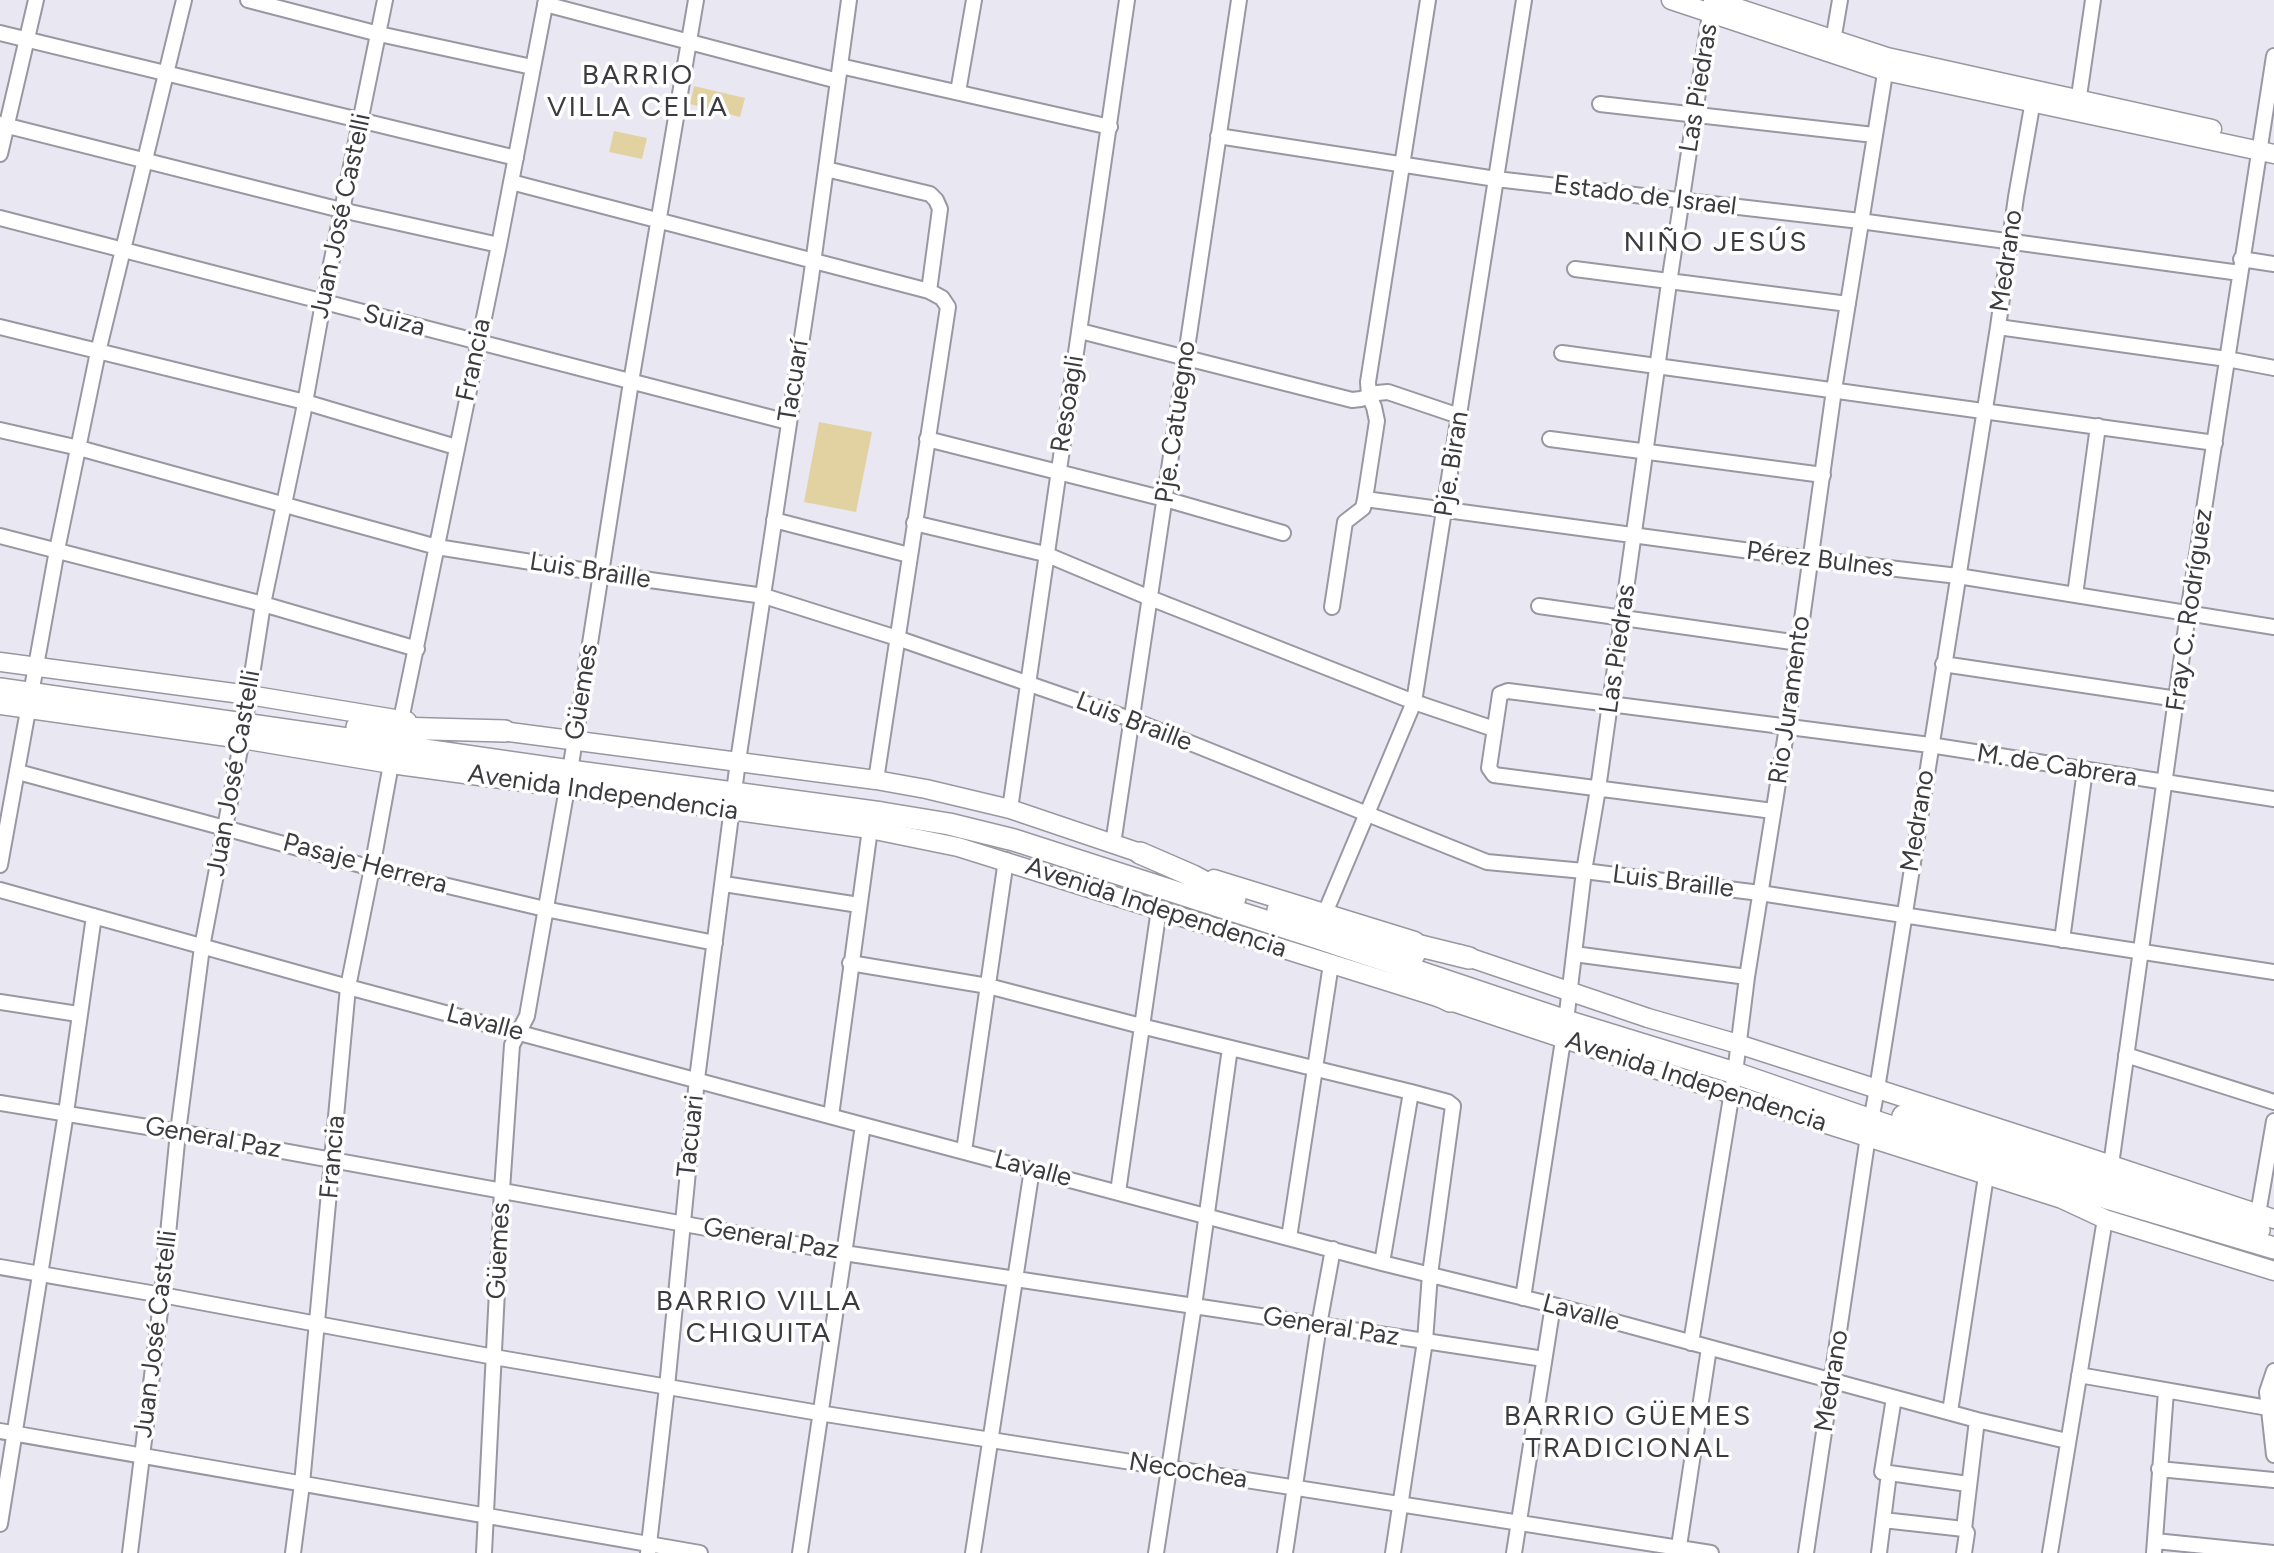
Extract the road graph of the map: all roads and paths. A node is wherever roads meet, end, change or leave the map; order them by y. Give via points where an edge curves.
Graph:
1 (36, 0) edge
2 (184, 0) edge
3 (247, 0) edge
4 (385, 0) edge
5 (696, 0) edge
6 (849, 0) edge
7 (974, 0) edge
8 (1127, 0) edge
9 (1239, 0) edge
10 (1427, 0) edge
11 (1524, 0) edge
12 (1671, 0) edge
13 (1840, 0) edge
14 (2093, 0) edge
15 (545, 2) edge
16 (1712, 5) edge
17 (0, 33) edge
18 (379, 34) junction
19 (26, 39) junction
20 (689, 42) junction
21 (1832, 47) junction
22 (2274, 56) edge
23 (1886, 64) junction
24 (840, 66) junction
25 (532, 67) junction
26 (165, 72) junction
27 (838, 81) junction
28 (958, 92) junction
29 (2034, 96) junction
30 (1600, 104) dead end
31 (2078, 105) junction
32 (1696, 114) junction
33 (361, 120) junction
34 (3, 125) edge
35 (1110, 127) junction
36 (1874, 135) junction
37 (1218, 136) junction
38 (2267, 147) edge
39 (0, 154) edge
40 (516, 158) junction
41 (143, 161) junction
42 (1402, 166) junction
43 (826, 169) junction
44 (1496, 180) junction
45 (511, 182) junction
46 (1681, 200) junction
47 (341, 210) junction
48 (0, 218) edge
49 (658, 220) junction
50 (1860, 222) junction
51 (2010, 241) junction
52 (499, 245) junction
53 (122, 249) junction
54 (813, 260) junction
55 (2274, 264) edge
56 (2241, 266) junction
57 (1575, 269) dead end
58 (1669, 283) junction
59 (929, 290) junction
60 (323, 303) junction
61 (1848, 304) junction
62 (0, 327) edge
63 (1998, 327) junction
64 (1080, 331) junction
65 (478, 342) junction
66 (99, 352) junction
67 (1562, 353) dead end
68 (1186, 358) junction
69 (2227, 359) junction
70 (1658, 367) junction
71 (2274, 368) edge
72 (631, 382) junction
73 (1834, 390) junction
74 (1369, 396) junction
75 (305, 402) junction
76 (1984, 411) junction
77 (1459, 416) junction
78 (788, 422) junction
79 (2098, 426) junction
80 (0, 429) edge
81 (927, 439) junction
82 (1550, 439) dead end
83 (2215, 443) junction
84 (456, 447) junction
85 (79, 448) junction
86 (1646, 451) junction
87 (1057, 472) junction
88 (1823, 475) junction
89 (1165, 499) junction
90 (1365, 499) junction
91 (284, 504) junction
92 (1445, 510) junction
93 (774, 520) junction
94 (914, 523) junction
95 (1283, 533) dead end
96 (0, 536) edge
97 (1634, 536) junction
98 (437, 547) junction
99 (57, 550) junction
100 (909, 555) junction
101 (1045, 555) junction
102 (1810, 559) junction
103 (600, 573) junction
104 (1958, 576) junction
105 (2076, 595) junction
106 (764, 596) junction
107 (1150, 598) junction
108 (263, 604) junction
109 (1539, 606) dead end
110 (1332, 607) dead end
111 (2188, 613) junction
112 (1623, 618) junction
113 (2274, 627) edge
114 (897, 638) junction
115 (1799, 643) junction
116 (417, 649) junction
117 (0, 662) edge
118 (1943, 664) junction
119 (0, 676) edge
120 (1028, 683) junction
121 (33, 688) junction
122 (0, 689) edge
123 (2177, 699) junction
124 (1414, 702) junction
125 (0, 705) edge
126 (1610, 705) junction
127 (245, 717) junction
128 (401, 720) junction
129 (1133, 720) junction
130 (357, 727) junction
131 (1787, 727) junction
132 (1494, 729) junction
133 (505, 731) junction
134 (384, 744) junction
135 (1930, 745) junction
136 (391, 764) junction
137 (570, 764) junction
138 (2085, 770) junction
139 (18, 772) junction
140 (512, 779) junction
141 (876, 780) junction
142 (2166, 783) junction
143 (735, 787) junction
144 (1598, 789) junction
145 (2274, 799) edge
146 (1010, 809) junction
147 (1773, 811) junction
148 (1367, 815) junction
149 (226, 827) junction
150 (870, 829) junction
151 (1113, 844) junction
152 (1140, 853) junction
153 (1006, 860) junction
154 (0, 865) edge
155 (373, 868) junction
156 (1584, 872) junction
157 (724, 884) junction
158 (0, 890) edge
159 (1760, 893) junction
160 (1235, 898) junction
161 (859, 905) junction
162 (545, 909) junction
163 (1159, 909) junction
164 (1904, 915) junction
165 (93, 916) junction
166 (1320, 924) junction
167 (2062, 940) junction
168 (715, 943) junction
169 (202, 947) junction
170 (2140, 950) junction
171 (1574, 954) junction
172 (1469, 958) joint
173 (850, 963) junction
174 (1331, 964) junction
175 (2274, 972) edge
176 (1747, 977) junction
177 (988, 986) junction
178 (348, 987) junction
179 (1450, 1001) junction
180 (0, 1002) edge
181 (78, 1014) junction
182 (1567, 1014) junction
183 (1141, 1026) junction
184 (519, 1032) junction
185 (1230, 1048) junction
186 (2126, 1055) junction
187 (1315, 1068) junction
188 (1735, 1068) junction
189 (697, 1079) junction
190 (1411, 1091) junction
191 (2274, 1102) edge
192 (0, 1103) edge
193 (66, 1113) junction
194 (1872, 1113) junction
195 (831, 1116) junction
196 (2274, 1121) edge
197 (863, 1125) junction
198 (178, 1132) junction
199 (2057, 1147) junction
200 (964, 1151) junction
201 (333, 1159) junction
202 (2111, 1166) junction
203 (1032, 1169) junction
204 (1986, 1176) junction
205 (502, 1190) junction
206 (1118, 1192) junction
207 (2063, 1199) junction
208 (2169, 1199) junction
209 (1207, 1216) junction
210 (2266, 1217) edge
211 (2105, 1219) junction
212 (2179, 1221) junction
213 (682, 1223) junction
214 (2274, 1235) edge
215 (1289, 1238) junction
216 (2274, 1248) edge
217 (1333, 1250) junction
218 (844, 1253) junction
219 (1382, 1262) junction
220 (0, 1266) edge
221 (2274, 1271) edge
222 (41, 1273) junction
223 (1430, 1274) junction
224 (1016, 1279) junction
225 (162, 1295) junction
226 (1523, 1298) junction
227 (1553, 1305) junction
228 (1195, 1306) junction
229 (316, 1325) junction
230 (1319, 1325) junction
231 (1425, 1342) junction
232 (1691, 1343) junction
233 (1709, 1348) junction
234 (494, 1357) junction
235 (1544, 1359) junction
236 (2274, 1371) edge
237 (2079, 1375) junction
238 (1832, 1380) junction
239 (667, 1387) junction
240 (2166, 1391) junction
241 (1894, 1398) junction
242 (2272, 1409) edge
243 (1951, 1412) junction
244 (819, 1413) junction
245 (1977, 1420) junction
246 (0, 1431) edge
247 (15, 1434) junction
248 (990, 1439) junction
249 (2067, 1441) junction
250 (143, 1455) junction
251 (2274, 1455) edge
252 (1169, 1468) junction
253 (2159, 1469) junction
254 (1889, 1473) junction
255 (2274, 1480) edge
256 (302, 1484) junction
257 (1968, 1484) junction
258 (1295, 1488) junction
259 (1401, 1505) junction
260 (486, 1515) junction
261 (1883, 1520) junction
262 (1520, 1522) junction
263 (0, 1524) edge
264 (1964, 1529) junction
265 (2154, 1547) edge
266 (648, 1548) edge
267 (1678, 1550) edge
268 (130, 1553) edge
269 (293, 1553) edge
270 (484, 1553) edge
271 (700, 1553) edge
272 (800, 1553) edge
273 (973, 1553) edge
274 (1156, 1553) edge
275 (1285, 1553) edge
276 (1393, 1553) edge
277 (1514, 1553) edge
278 (1711, 1553) edge
279 (1807, 1553) edge
280 (1879, 1553) edge
281 (1964, 1553) edge
282 (2050, 1553) edge
283 (2274, 1553) edge

1 - 19 street
2 - 26 street
3 - 18 street
4 - 18 street, Juan José Castelli
5 - 20 street, Güemes
6 - 24 street, Tacuarí
7 - 28 street
8 - 35 street, Resoagli
9 - 37 street, Pje. Catuegno
10 - 42 street
11 - 44 street, Pje. Biran
12 - 16 main road
13 - 21 street
14 - 31 street
15 - 20 street
15 - 25 street, Francia
16 - 21 main road
16 - 32 street, Las Piedras
17 - 19 street
18 - 25 street
18 - 33 street, Juan José Castelli
19 - 26 street
19 - 34 street
20 - 27 street
20 - 49 street, Güemes
21 - 23 main road
22 - 38 street, Fray C. Rodríguez
23 - 29 main road
23 - 36 street, Rio Juramento
24 - 27 street, Tacuarí
24 - 28 street
25 - 40 street, Francia
26 - 33 street
26 - 41 street
27 - 43 street, Tacuarí
28 - 35 street
29 - 31 main road
29 - 51 street, Medrano
30 - 32 street
31 - 38 main road
32 - 36 street
32 - 46 street, Las Piedras
33 - 40 street
33 - 47 street, Juan José Castelli
34 - 39 street
34 - 41 street
35 - 64 street, Resoagli
36 - 50 street, Rio Juramento
37 - 42 street, Estado de Israel
37 - 68 street, Pje. Catuegno
38 - 56 street, Fray C. Rodríguez
40 - 45 street, Francia
41 - 47 street
41 - 53 street
42 - 44 street, Estado de Israel
42 - 74 street
43 - 54 street, Tacuarí
43 - 59 street via 930,194 936,200 940,209
44 - 46 street, Estado de Israel
44 - 77 street, Pje. Biran
45 - 49 street
45 - 52 street, Francia
46 - 50 street, Estado de Israel
46 - 58 street, Las Piedras
47 - 52 street
47 - 60 street, Juan José Castelli
48 - 53 street, Suiza
49 - 54 street
49 - 72 street, Güemes
50 - 51 street, Estado de Israel
50 - 61 street, Rio Juramento
51 - 56 street, Estado de Israel
51 - 63 street, Medrano
52 - 65 street, Francia
53 - 60 street, Suiza
53 - 66 street
54 - 59 street
54 - 78 street, Tacuarí
55 - 56 street, Estado de Israel
56 - 69 street, Fray C. Rodríguez
57 - 58 street
58 - 61 street
58 - 70 street, Las Piedras
59 - 81 street via 948,307
60 - 65 street, Suiza
60 - 75 street, Juan José Castelli
61 - 73 street, Rio Juramento
62 - 66 street
63 - 69 street
63 - 76 street, Medrano
64 - 68 street
64 - 87 street, Resoagli
65 - 72 street, Suiza
65 - 84 street, Francia
66 - 75 street
66 - 85 street
67 - 70 street
68 - 74 street via 1352,400
68 - 89 street, Pje. Catuegno
69 - 71 street
69 - 83 street, Fray C. Rodríguez
70 - 73 street
70 - 86 street, Las Piedras
72 - 78 street, Suiza
72 - 103 street, Güemes
73 - 76 street
73 - 88 street, Rio Juramento
74 - 77 street via 1388,392
74 - 90 street via 1377,421
75 - 84 street
75 - 91 street, Juan José Castelli
76 - 79 street
76 - 104 street, Medrano
77 - 92 street, Pje. Biran
78 - 93 street, Tacuarí
79 - 83 street
79 - 105 street
80 - 85 street, Luis Braille
81 - 87 street
81 - 94 street
82 - 86 street
83 - 111 street, Fray C. Rodríguez
84 - 98 street, Francia
85 - 91 street, Luis Braille
85 - 99 street
86 - 88 street
86 - 97 street, Las Piedras
87 - 89 street
87 - 101 street, Resoagli
88 - 102 street, Rio Juramento
89 - 95 street
89 - 107 street, Pje. Catuegno
90 - 92 street, Pérez Bulnes
90 - 110 street via 1363,508 1345,523
91 - 98 street, Luis Braille
91 - 108 street, Juan José Castelli
92 - 97 street, Pérez Bulnes
92 - 124 street, Pje. Biran
93 - 100 street
93 - 106 street, Tacuarí
94 - 100 street
94 - 101 street
96 - 99 street
97 - 102 street, Pérez Bulnes
97 - 112 street, Las Piedras
98 - 103 street, Luis Braille
98 - 116 street, Francia
99 - 108 street
99 - 121 street
100 - 114 street
101 - 107 street
101 - 120 street, Resoagli
102 - 104 street, Pérez Bulnes
102 - 115 street, Rio Juramento
103 - 106 street, Luis Braille
103 - 137 street, Güemes
104 - 105 street, Pérez Bulnes
104 - 118 street, Medrano
105 - 111 street, Pérez Bulnes
106 - 114 street, Luis Braille
106 - 143 street, Tacuarí
107 - 124 street
107 - 129 street, Pje. Catuegno
108 - 116 street
108 - 127 street, Juan José Castelli
109 - 112 street
111 - 113 street, Pérez Bulnes
111 - 123 street, Fray C. Rodríguez
112 - 115 street
112 - 126 street, Las Piedras
114 - 120 street, Luis Braille
114 - 141 street
115 - 131 street, Rio Juramento
116 - 128 street, Francia
117 - 121 main road, Avenida Independencia
118 - 123 street
118 - 135 street, Medrano
119 - 121 highway, Avenida Independencia
120 - 129 street, Luis Braille
120 - 146 street, Resoagli
121 - 122 highway, Avenida Independencia
121 - 125 main road, Avenida Independencia
121 - 127 highway, Avenida Independencia
121 - 139 street
123 - 142 street, Fray C. Rodríguez
124 - 132 street
124 - 148 street, Pje. Biran
126 - 131 street, M. de Cabrera
126 - 132 street, M. de Cabrera via 1508,691 1500,694
126 - 144 street, Las Piedras
127 - 128 main road, Avenida Independencia
127 - 130 highway, Avenida Independencia
127 - 134 highway, Avenida Independencia
127 - 136 main road, Avenida Independencia
127 - 149 street, Juan José Castelli
128 - 133 main road, Avenida Independencia
129 - 148 street, Luis Braille
129 - 151 street, Pje. Catuegno
130 - 133 highway
130 - 137 highway, Avenida Independencia
131 - 135 street, M. de Cabrera
131 - 147 street, Rio Juramento
132 - 144 street via 1489,768 1494,775
133 - 137 main road, Avenida Independencia
134 - 137 highway, Avenida Independencia
134 - 140 highway via 446,757
135 - 138 street, M. de Cabrera
135 - 164 street, Medrano
136 - 140 main road, Avenida Independencia
136 - 155 street, Francia
137 - 140 main road, Avenida Independencia
137 - 143 highway, Avenida Independencia
137 - 143 main road, Avenida Independencia
137 - 162 street, Güemes
138 - 142 street, M. de Cabrera
138 - 167 street
139 - 149 street, Pasaje Herrera
139 - 154 street
141 - 143 main road, Avenida Independencia
141 - 146 main road, Avenida Independencia
142 - 145 street, M. de Cabrera
142 - 170 street, Fray C. Rodríguez
143 - 150 main road, Avenida Independencia
143 - 157 street, Tacuari
143 - 160 highway, Avenida Independencia via 880,803 996,824
143 - 166 highway, Avenida Independencia via 949,824
144 - 147 street
144 - 156 street, Las Piedras
146 - 151 main road, Avenida Independencia
147 - 159 street, Rio Juramento
148 - 156 street, Luis Braille via 1487,862
148 - 166 street, Pje. Biran
149 - 155 street, Pasaje Herrera
149 - 169 street, Juan José Castelli
150 - 153 main road, Avenida Independencia
150 - 161 street
151 - 152 main road, Avenida Independencia
152 - 160 highway
152 - 166 main road, Avenida Independencia via 1237,887
153 - 163 main road, Avenida Independencia
153 - 177 street
155 - 162 street, Pasaje Herrera
155 - 178 street, Francia
156 - 159 street, Luis Braille
156 - 171 street, Las Piedras
157 - 161 street
157 - 168 street, Tacuari
158 - 165 street, Lavalle
159 - 164 street, Luis Braille
159 - 176 street, Rio Juramento
160 - 166 highway, Avenida Independencia
161 - 173 street
162 - 168 street, Pasaje Herrera
162 - 184 street, Güemes via 527,1016
163 - 174 main road, Avenida Independencia
163 - 183 street
164 - 167 street, Luis Braille
164 - 194 street, Medrano
165 - 169 street, Lavalle
165 - 181 street
166 - 172 highway
166 - 179 highway
166 - 182 highway, Avenida Independencia
167 - 170 street, Luis Braille
168 - 189 street, Tacuari
169 - 178 street, Lavalle
169 - 198 street, Juan José Castelli
170 - 175 street, Luis Braille
170 - 186 street, Fray C. Rodríguez
171 - 176 street
171 - 182 street, Las Piedras
172 - 182 main road, Avenida Independencia
173 - 177 street
173 - 195 street
174 - 179 main road, Avenida Independencia
174 - 187 street
176 - 188 street, Rio Juramento
177 - 183 street
177 - 200 street
178 - 184 street, Lavalle
178 - 201 street, Francia
179 - 182 main road, Avenida Independencia
180 - 181 street
181 - 193 street
182 - 188 highway, Avenida Independencia
182 - 188 main road, Avenida Independencia via 1648,1018
182 - 226 street, Las Piedras
183 - 185 street
183 - 206 street
184 - 189 street, Lavalle
184 - 205 street, Güemes via 512,1045
185 - 187 street
185 - 209 street
186 - 191 street
186 - 202 street, Fray C. Rodríguez
187 - 190 street
187 - 215 street
188 - 194 highway, Avenida Independencia
188 - 194 main road, Avenida Independencia
188 - 232 street, Rio Juramento
189 - 195 street, Lavalle
189 - 213 street, Tacuari
190 - 219 street
190 - 223 street via 1453,1106
192 - 193 street, General Paz
193 - 198 street, General Paz
193 - 222 street
194 - 199 main road, Avenida Independencia
194 - 204 main road, Avenida Independencia
194 - 208 highway, Avenida Independencia
194 - 212 highway, Avenida Independencia
194 - 238 street, Medrano
195 - 197 street, Lavalle
196 - 210 street
197 - 200 street, Lavalle
197 - 218 street
198 - 201 street, General Paz
198 - 225 street, Juan José Castelli
199 - 202 main road, Avenida Independencia
199 - 208 highway
200 - 203 street, Lavalle
201 - 205 street, General Paz
201 - 229 street, Francia
202 - 210 main road, Avenida Independencia
203 - 206 street, Lavalle
203 - 224 street
204 - 207 main road, Avenida Independencia
204 - 243 street
205 - 213 street, General Paz
205 - 234 street, Güemes
206 - 209 street, Lavalle
207 - 211 main road, Avenida Independencia
207 - 212 highway
208 - 214 highway, Avenida Independencia
209 - 215 street, Lavalle
209 - 228 street
211 - 221 main road, Avenida Independencia
211 - 237 street
212 - 216 highway, Avenida Independencia
213 - 218 street, General Paz
213 - 239 street, Tacuari
215 - 217 street, Lavalle
217 - 219 street, Lavalle
217 - 230 street
218 - 224 street, General Paz
218 - 244 street
219 - 223 street, Lavalle
220 - 222 street
222 - 225 street
222 - 247 street
223 - 226 street, Lavalle
223 - 231 street
224 - 228 street, General Paz
224 - 248 street
225 - 229 street
225 - 250 street, Juan José Castelli
226 - 227 street, Lavalle
227 - 232 street, Lavalle
227 - 235 street
228 - 230 street, General Paz
228 - 252 street
229 - 234 street
229 - 256 street, Francia
230 - 231 street, General Paz
230 - 258 street
231 - 235 street, General Paz
231 - 259 street
232 - 233 street, Lavalle
233 - 238 street, Lavalle
233 - 267 street
234 - 239 street, Necochea
234 - 260 street, Güemes
235 - 262 street
236 - 242 street via 2267,1392
237 - 240 street
237 - 249 street
238 - 241 street, Lavalle
238 - 279 street, Medrano
239 - 244 street, Necochea
239 - 266 street, Tacuari
240 - 242 street
240 - 253 street
241 - 243 street, Lavalle
241 - 254 street via 1882,1472
242 - 251 street
243 - 245 street, Lavalle
244 - 248 street, Necochea
244 - 272 street
245 - 249 street, Lavalle
245 - 257 street
246 - 247 street
247 - 250 street
247 - 263 street
248 - 252 street, Necochea
248 - 273 street
249 - 282 street
250 - 256 street
250 - 268 street, Juan José Castelli
252 - 258 street, Necochea
252 - 274 street
253 - 255 street
253 - 265 street
254 - 257 street
254 - 261 street
256 - 260 street
256 - 269 street, Francia
257 - 264 street
258 - 259 street, Necochea
258 - 275 street
259 - 262 street, Necochea
259 - 276 street
260 - 266 street
260 - 270 street, Güemes
261 - 264 street
261 - 280 street
262 - 267 street, Necochea
262 - 277 street
264 - 281 street
265 - 283 street
266 - 271 street
267 - 278 street, Necochea

